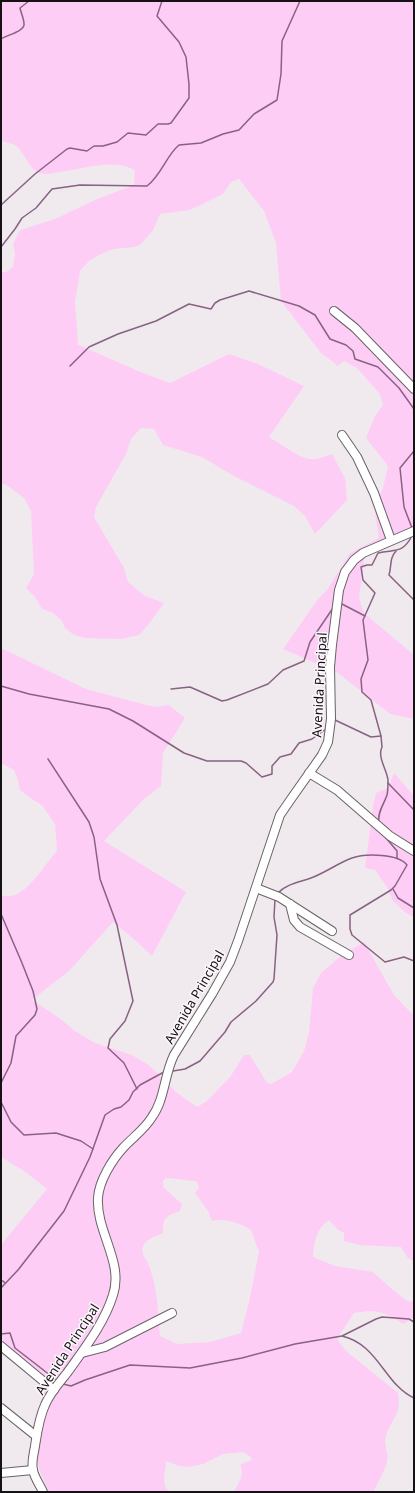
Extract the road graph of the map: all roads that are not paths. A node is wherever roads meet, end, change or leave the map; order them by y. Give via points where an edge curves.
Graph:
1 (334, 311) dead end
2 (414, 389) edge
3 (342, 435) dead end
4 (414, 531) edge
5 (391, 540) junction
6 (309, 773) junction
7 (414, 851) edge
8 (256, 888) junction
9 (290, 904) junction
10 (332, 931) dead end
11 (349, 955) dead end
12 (172, 1313) dead end
13 (1, 1346) edge
14 (82, 1353) junction
15 (54, 1390) junction
16 (1, 1408) edge
17 (36, 1436) junction
18 (33, 1470) junction
19 (1, 1473) edge
20 (43, 1492) edge

1 - 2 street via 355,328
3 - 5 street via 374,493
4 - 5 street, Avenida Principal
5 - 6 street, Avenida Principal via 359,556 347,568 341,580 330,667 332,719 325,750
6 - 7 street via 337,790 390,836
6 - 8 street, Avenida Principal via 280,815
8 - 9 street
8 - 14 street, Avenida Principal via 230,962 171,1060 155,1113 118,1155 102,1184 98,1210 115,1271 115,1285 107,1310
9 - 10 street
9 - 11 street via 294,920 300,927
12 - 14 street via 105,1347
13 - 15 street
14 - 15 street, Avenida Principal
15 - 17 street, Avenida Principal via 42,1410
16 - 17 street
17 - 18 street, Avenida Principal
18 - 19 street
18 - 20 street, Avenida Principal

